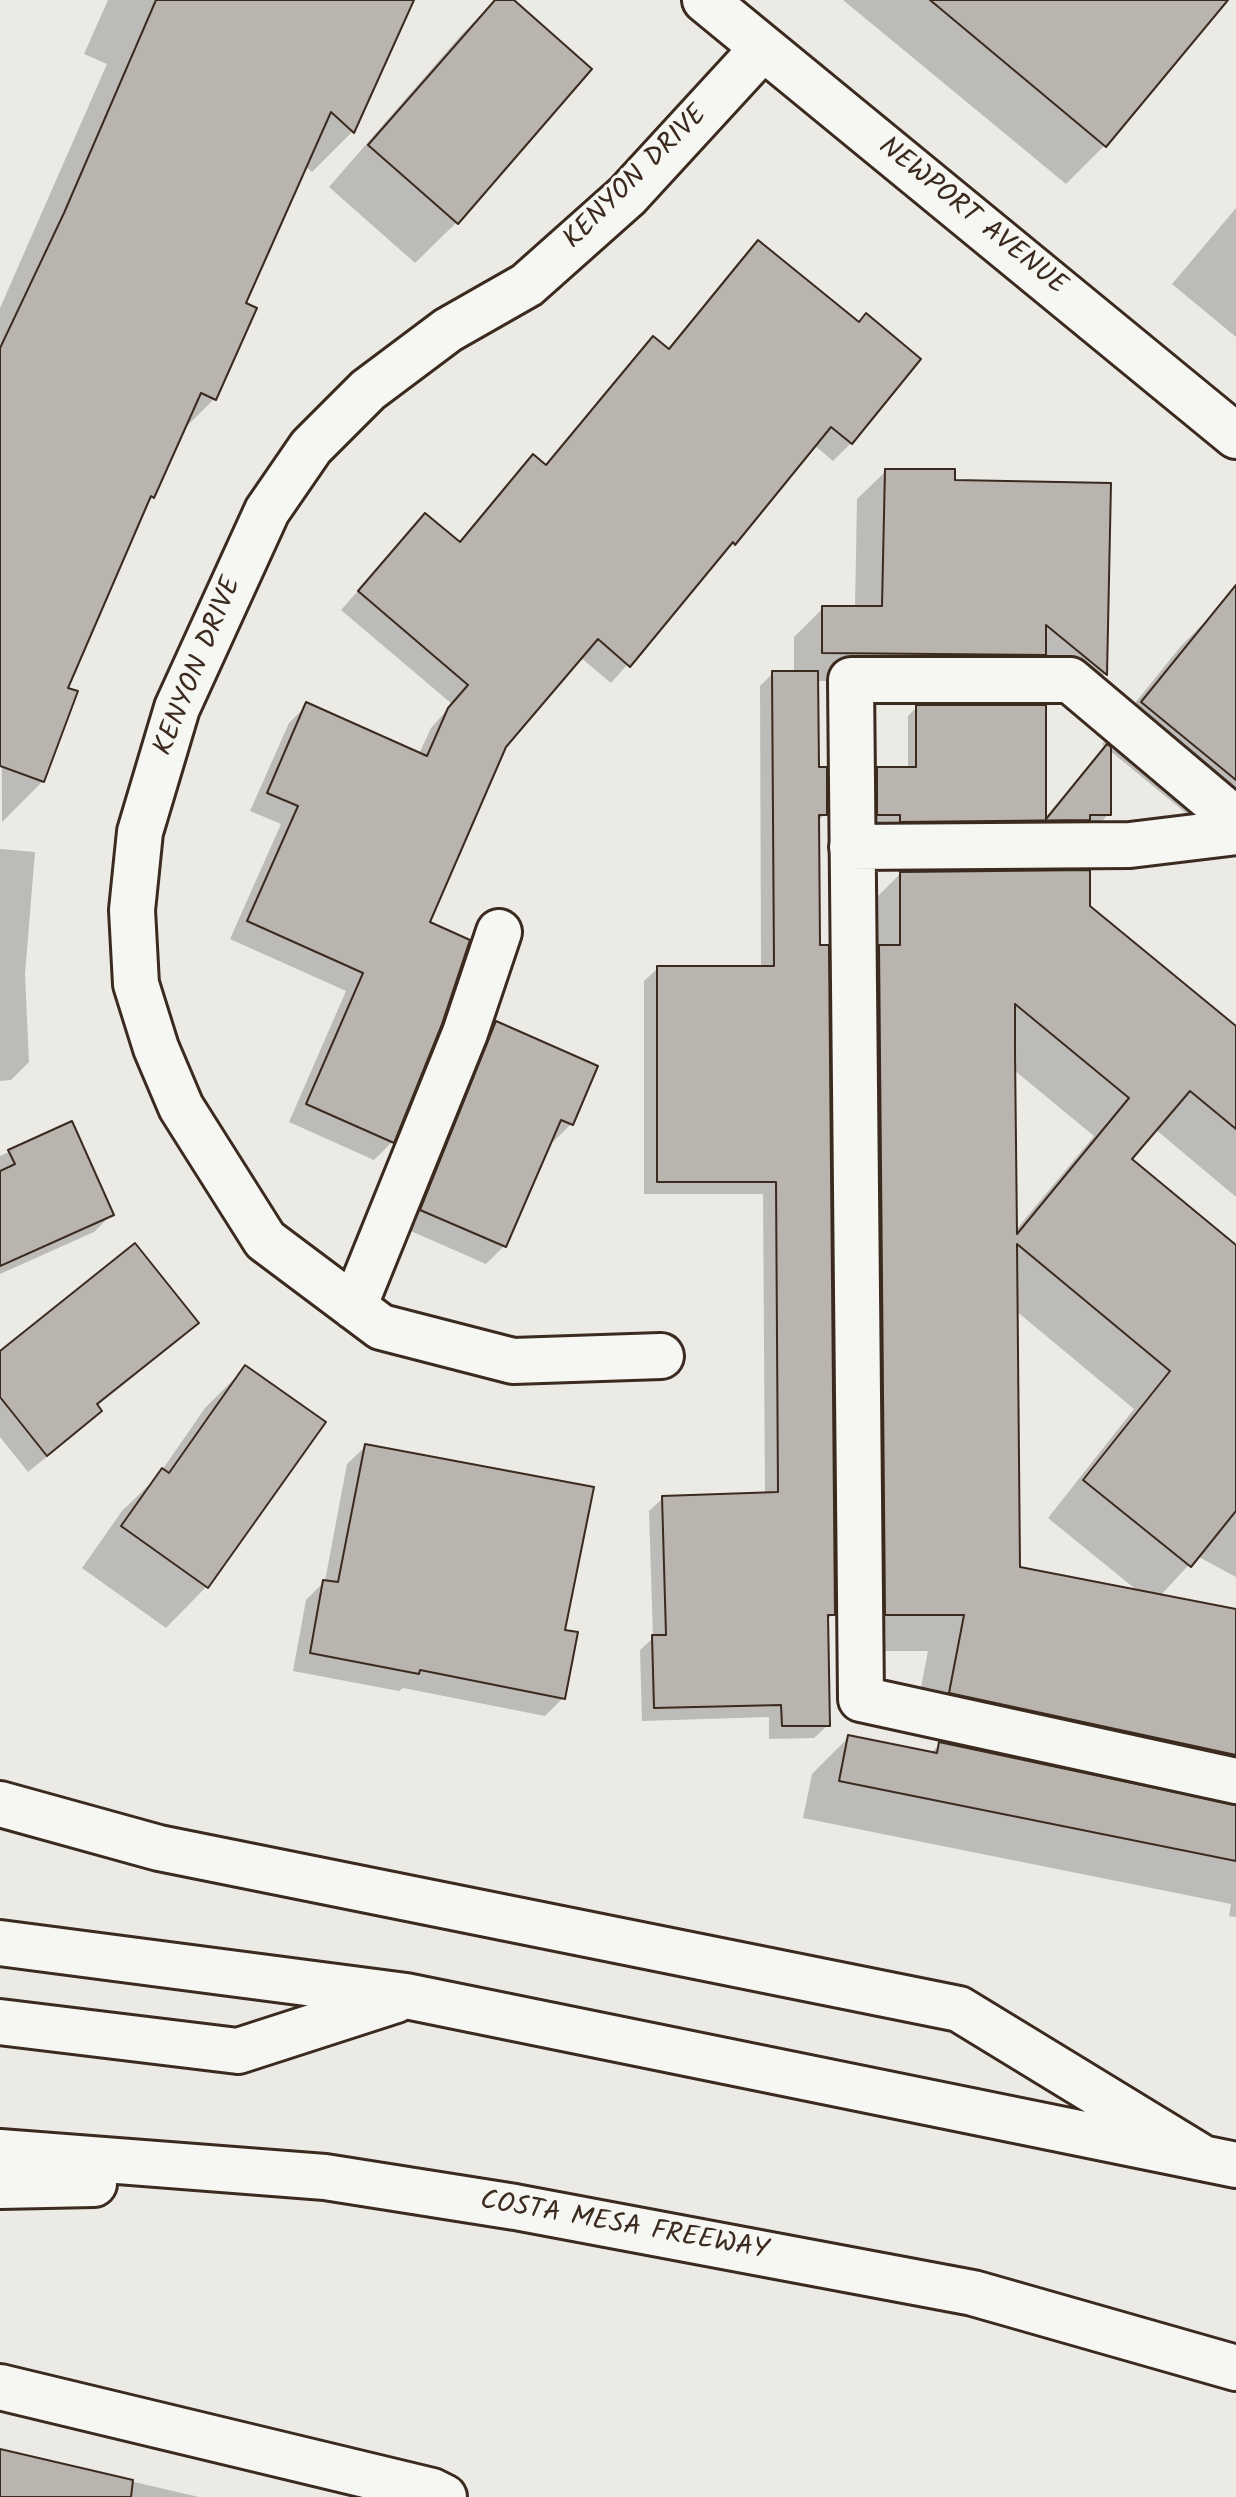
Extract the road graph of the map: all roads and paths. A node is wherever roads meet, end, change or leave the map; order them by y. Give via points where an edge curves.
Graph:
1 (705, 0) edge
2 (763, 48) junction
3 (1236, 436) edge
4 (1236, 820) edge
5 (1236, 832) edge
6 (852, 847) junction
7 (499, 932) dead end
8 (354, 1307) junction
9 (661, 1356) dead end
10 (1236, 1781) edge
11 (0, 1804) edge
12 (0, 1943) edge
13 (406, 1996) junction
14 (0, 2022) edge
15 (0, 2152) edge
16 (1219, 2161) edge
17 (325, 2177) junction
18 (0, 2186) edge
19 (1236, 2368) edge
20 (0, 2387) edge
21 (444, 2497) edge

1 - 2 main road, NEWPORT AVENUE
2 - 3 main road, NEWPORT AVENUE
2 - 8 main road, KENYON DRIVE via 627,196 527,285 448,330 402,364 311,447 267,511 177,708 140,832 132,910 136,984 181,1107 265,1240
4 - 6 main road via 1070,680 851,680
5 - 6 main road via 1130,845
6 - 10 main road via 861,1699
7 - 8 main road via 465,1033
8 - 9 main road, KENYON DRIVE via 381,1327 513,1361
11 - 16 main road via 159,1848 959,2009
12 - 13 main road
13 - 14 main road via 238,2051
13 - 16 main road
15 - 17 main road, COSTA MESA FREEWAY
17 - 18 main road
17 - 19 main road, COSTA MESA FREEWAY via 973,2293
20 - 21 main road

